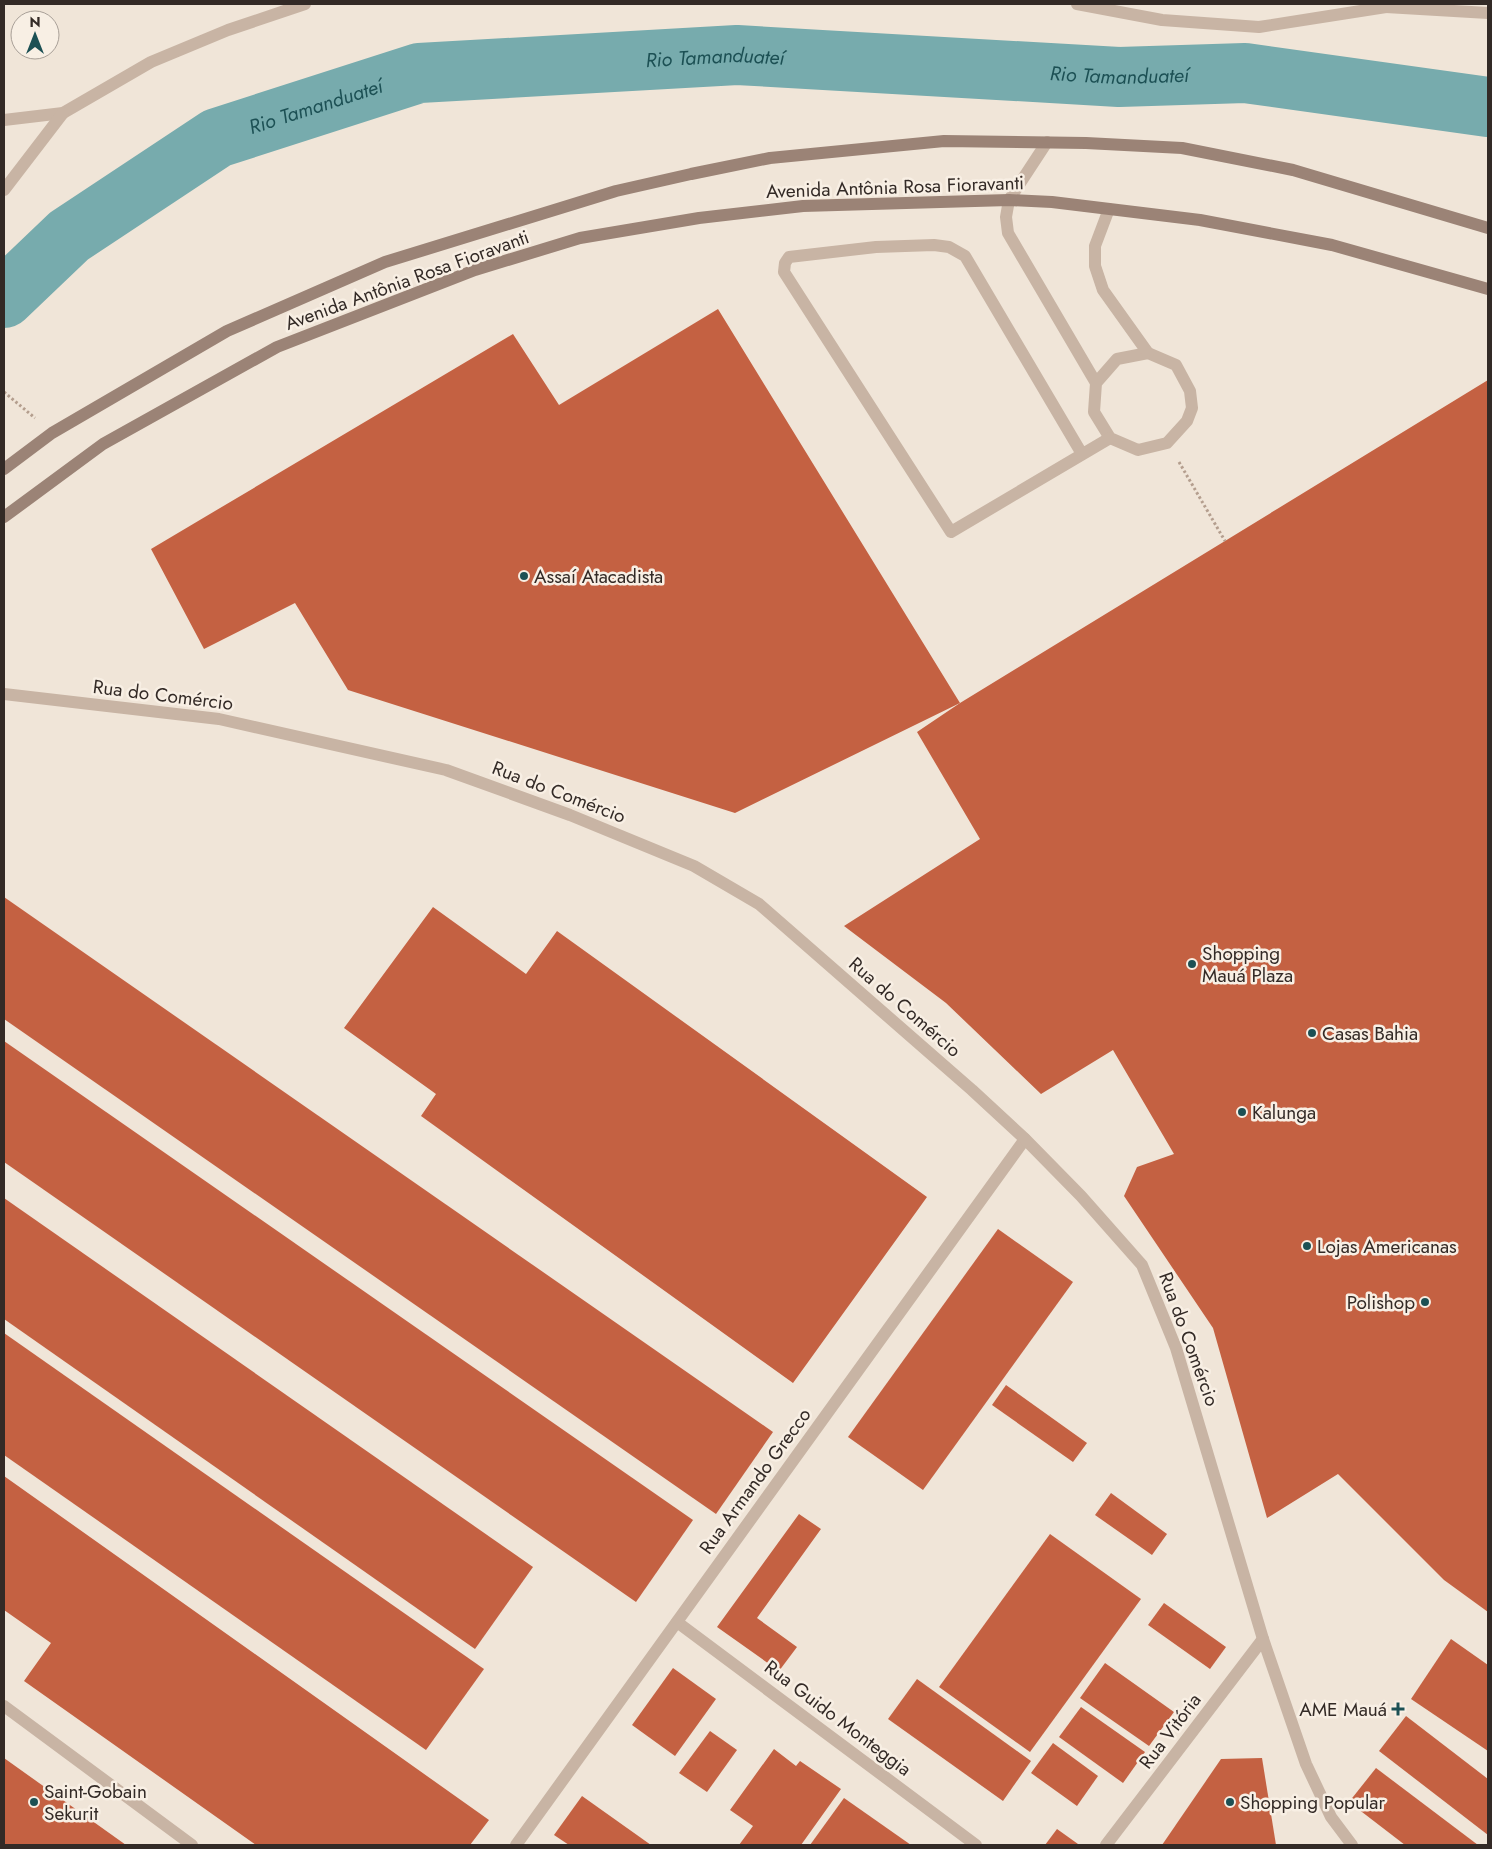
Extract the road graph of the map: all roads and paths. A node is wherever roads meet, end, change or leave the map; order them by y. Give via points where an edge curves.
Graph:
1 (305, 4) edge
2 (1077, 4) edge
3 (1388, 5) edge
4 (1488, 13) edge
5 (62, 112) junction
6 (4, 120) edge
7 (1047, 142) junction
8 (4, 190) edge
9 (1009, 200) junction
10 (1109, 209) junction
11 (1488, 228) edge
12 (1488, 289) edge
13 (1148, 352) junction
14 (1096, 383) junction
15 (4, 392) edge
16 (22, 407) dead end
17 (1110, 438) junction
18 (1168, 443) junction
19 (1082, 454) junction
20 (4, 469) edge
21 (4, 517) edge
22 (1225, 541) dead end
23 (4, 694) edge
24 (1025, 1139) junction
25 (677, 1622) junction
26 (1263, 1639) junction
27 (4, 1706) edge
28 (192, 1845) edge
29 (516, 1845) edge
30 (976, 1845) edge
31 (1106, 1845) edge
32 (1352, 1845) edge

1 - 5 street via 228,30 151,62
2 - 3 street via 1162,20 1259,28
3 - 4 street
5 - 6 street
5 - 8 street
7 - 9 street
7 - 11 main road, Avenida Antônia Rosa Fioravanti via 1191,150 1293,170
7 - 20 main road, Avenida Antônia Rosa Fioravanti via 944,141 770,158 616,191 385,262 228,331 52,433
9 - 10 main road, Avenida Antônia Rosa Fioravanti
9 - 14 street via 1008,233
9 - 21 main road, Avenida Antônia Rosa Fioravanti via 803,206 699,218 580,238 475,270 277,347 103,444
10 - 12 main road, Avenida Antônia Rosa Fioravanti via 1200,220 1332,245
10 - 13 street via 1095,246 1095,266 1102,290
13 - 14 street via 1117,359
13 - 18 street via 1176,365 1190,391 1192,408 1187,421
14 - 17 street via 1094,412
15 - 16 path
17 - 18 street via 1138,450
17 - 19 street
18 - 22 path
19 - 19 street via 966,256 950,247 934,245 876,247 789,257 785,263 784,272 950,532
23 - 24 street, Rua do Comércio via 219,719 446,770 570,815 694,866 759,904
24 - 25 street, Rua Armando Grecco
24 - 26 street, Rua do Comércio via 1142,1265 1176,1348
25 - 29 street, Rua Armando Grecco
25 - 30 street, Rua Guido Monteggia
26 - 31 street, Rua Vitória
26 - 32 street, Rua do Comércio via 1306,1764 1331,1817
27 - 28 street

